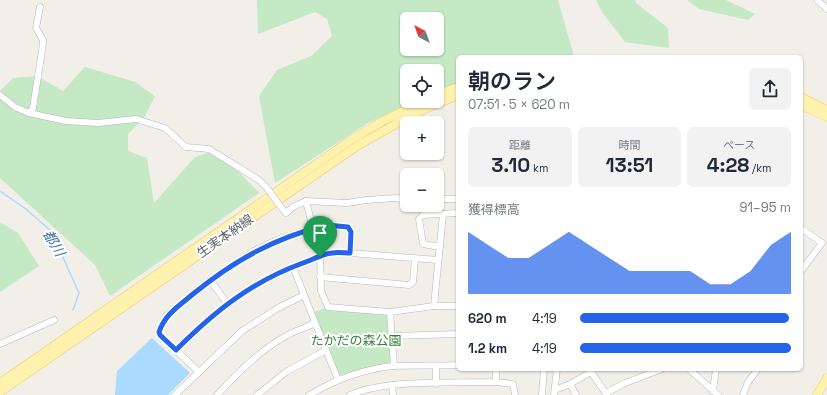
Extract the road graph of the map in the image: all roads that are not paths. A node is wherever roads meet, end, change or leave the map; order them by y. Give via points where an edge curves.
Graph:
1 (817, 0) edge
2 (40, 7) dead end
3 (827, 9) edge
4 (456, 88) edge
5 (444, 92) edge
6 (0, 95) edge
7 (456, 96) edge
8 (803, 98) edge
9 (803, 107) edge
10 (409, 108) edge
11 (827, 110) edge
12 (29, 113) junction
13 (827, 117) edge
14 (456, 198) edge
15 (400, 199) edge
16 (444, 199) edge
17 (306, 201) junction
18 (456, 213) edge
19 (443, 214) junction
20 (313, 228) junction
21 (803, 229) edge
22 (440, 246) junction
23 (350, 253) junction
24 (320, 257) junction
25 (415, 259) junction
26 (438, 260) junction
27 (293, 267) junction
28 (803, 268) edge
29 (320, 277) junction
30 (210, 280) junction
31 (304, 295) junction
32 (227, 303) junction
33 (434, 306) junction
34 (456, 306) edge
35 (390, 312) junction
36 (54, 320) dead end
37 (315, 323) junction
38 (456, 334) edge
39 (392, 336) junction
40 (0, 344) edge
41 (176, 350) junction
42 (326, 350) junction
43 (456, 365) edge
44 (394, 366) junction
45 (436, 366) junction
46 (496, 371) edge
47 (544, 371) edge
48 (557, 371) edge
49 (589, 371) edge
50 (591, 371) edge
51 (657, 371) edge
52 (716, 371) edge
53 (756, 371) edge
54 (199, 372) junction
55 (696, 372) edge
56 (827, 378) edge
57 (338, 380) junction
58 (496, 382) junction
59 (0, 383) edge
60 (436, 384) junction
61 (570, 384) junction
62 (392, 386) junction
63 (0, 392) edge
64 (554, 392) edge
65 (715, 393) edge
66 (606, 394) edge
67 (175, 395) edge
68 (217, 395) edge
69 (257, 395) edge
70 (309, 395) edge
71 (350, 395) edge
72 (393, 395) edge
73 (515, 395) edge
74 (542, 395) edge
75 (576, 395) edge
76 (743, 395) edge
77 (817, 395) edge

1 - 3 street
2 - 12 street via 36,28 43,44 33,108
4 - 5 main road
6 - 12 street via 15,107
7 - 63 main road, 生実本納線 via 415,113 357,146
8 - 11 main road
9 - 13 main road
10 - 59 main road, 生実本納線 via 351,140
12 - 17 street, bridge via 79,122 136,120 165,128 186,146 209,149 259,180 286,214 293,207
14 - 16 street
15 - 17 street via 347,203
17 - 20 street
18 - 19 street
19 - 22 street
19 - 22 street via 423,215 419,219 423,244
20 - 23 street via 327,225 348,227 351,232
20 - 24 street
20 - 30 street via 279,239 254,251
21 - 28 street via 822,243
22 - 26 street
23 - 24 street via 332,252
23 - 25 street
24 - 27 street
24 - 29 street
25 - 26 street
25 - 29 street via 413,282 409,285
26 - 33 street
27 - 31 street
27 - 32 street via 252,286
29 - 35 street via 321,292 328,308
30 - 32 street
30 - 41 street via 166,316 161,326 160,335
31 - 37 street
31 - 54 street via 242,331
32 - 41 street
33 - 34 street
33 - 35 street
35 - 39 street
36 - 40 street
37 - 42 street
37 - 68 street via 270,347 244,367
38 - 39 street
39 - 44 street
41 - 54 street
42 - 57 street
42 - 69 street via 286,372
43 - 45 street
44 - 45 street
44 - 57 street
45 - 60 street
46 - 58 street
47 - 74 street
48 - 64 street
49 - 61 street
50 - 66 street
51 - 66 street via 624,383
52 - 65 street
53 - 76 street
54 - 67 street
55 - 65 street
56 - 77 main road
57 - 70 street
58 - 60 street
58 - 73 street via 511,382
60 - 62 street
61 - 64 street
61 - 75 street
62 - 71 street
62 - 72 street

